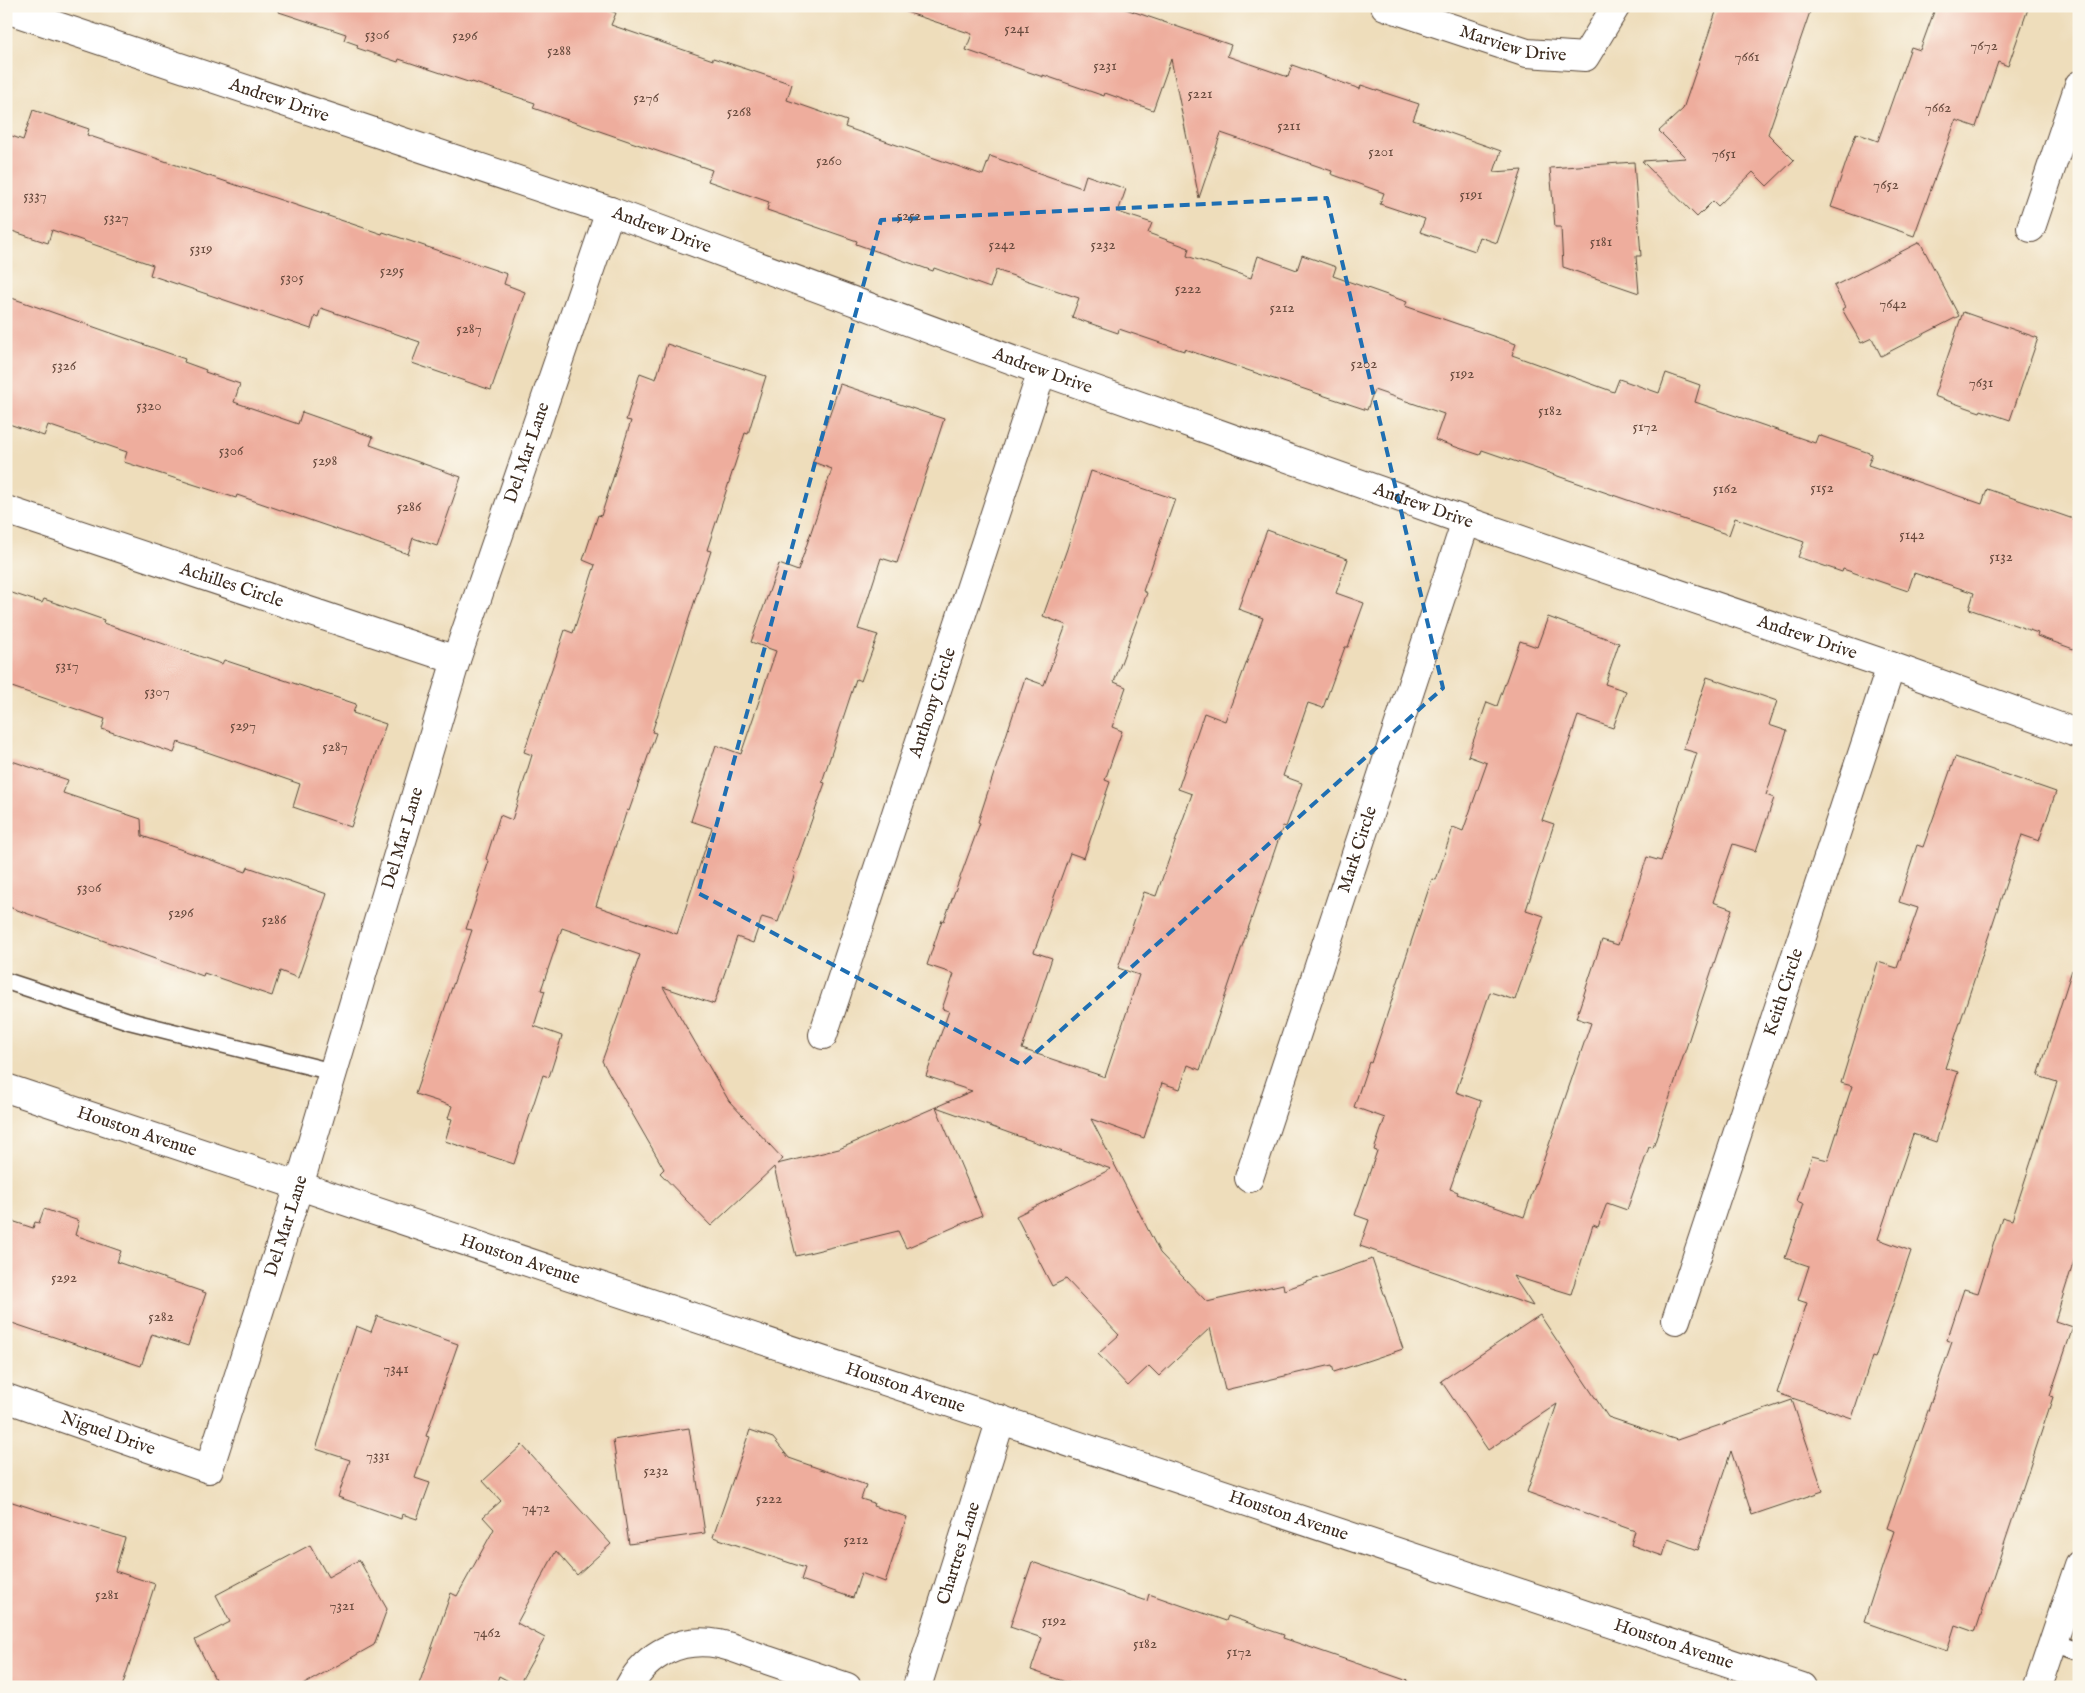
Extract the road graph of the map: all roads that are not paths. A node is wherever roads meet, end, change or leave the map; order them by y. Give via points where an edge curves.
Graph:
1 (1385, 6) edge
2 (1616, 6) edge
3 (6, 9) edge
4 (2079, 85) edge
5 (610, 212) junction
6 (2031, 228) dead end
7 (1042, 371) junction
8 (6, 510) edge
9 (1466, 521) junction
10 (456, 660) junction
11 (1891, 666) junction
12 (2079, 734) edge
13 (6, 982) edge
14 (823, 1035) dead end
15 (333, 1072) junction
16 (6, 1088) edge
17 (1249, 1178) dead end
18 (299, 1186) junction
19 (1676, 1320) dead end
20 (6, 1398) edge
21 (1001, 1419) junction
22 (209, 1469) joint
23 (2079, 1564) edge
24 (2053, 1642) junction
25 (2079, 1651) edge
26 (629, 1687) edge
27 (847, 1687) edge
28 (917, 1687) edge
29 (1802, 1687) edge
30 (2038, 1687) edge

1 - 2 street, Marview Drive via 1527,53 1585,57
3 - 5 street, Andrew Drive
4 - 6 street
5 - 7 street, Andrew Drive
5 - 10 street, Del Mar Lane
7 - 9 street, Andrew Drive
7 - 14 street, Anthony Circle
8 - 10 street, Achilles Circle
9 - 11 street, Andrew Drive
9 - 17 street, Mark Circle
10 - 15 street, Del Mar Lane
11 - 12 street, Andrew Drive
11 - 19 street, Keith Circle
13 - 15 lane via 129,1021
15 - 18 street, Del Mar Lane
16 - 18 street, Houston Avenue
18 - 21 street, Houston Avenue
18 - 22 street, Del Mar Lane
20 - 22 street, Niguel Drive
21 - 28 street, Chartres Lane
21 - 29 street, Houston Avenue
23 - 24 street
24 - 25 lane
24 - 30 street
26 - 27 street via 647,1662 665,1650 692,1642 720,1644

